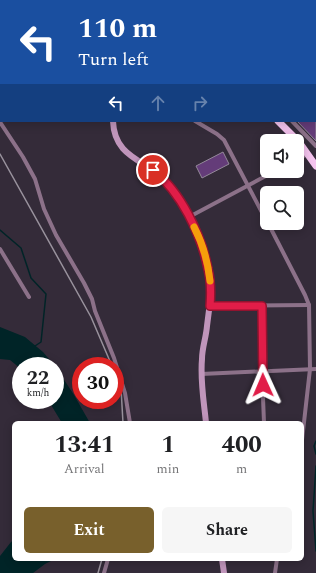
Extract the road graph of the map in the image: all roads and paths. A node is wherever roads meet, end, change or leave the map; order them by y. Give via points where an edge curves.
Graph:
1 (0, 122) edge
2 (113, 122) edge
3 (197, 122) edge
4 (279, 122) edge
5 (293, 122) edge
6 (316, 146) edge
7 (308, 153) junction
8 (304, 155) edge
9 (316, 166) edge
10 (262, 178) edge
11 (248, 186) junction
12 (260, 209) edge
13 (189, 217) junction
14 (271, 230) edge
15 (0, 248) edge
16 (29, 297) dead end
17 (309, 305) junction
18 (210, 306) junction
19 (262, 306) junction
20 (310, 369) junction
21 (316, 369) edge
22 (262, 372) junction
23 (201, 374) junction
24 (130, 421) edge
25 (206, 421) edge
26 (264, 421) edge
27 (304, 422) edge
28 (107, 561) edge
29 (222, 561) edge
30 (277, 561) edge
31 (104, 573) edge
32 (224, 573) edge
33 (275, 573) edge

1 - 24 street via 35,178 44,209 56,236 92,299 125,393
2 - 13 main road via 122,148 128,155 161,176 172,188
3 - 11 street via 224,140
4 - 7 highway
5 - 6 street
7 - 8 street
7 - 9 highway
10 - 11 street
11 - 12 street
11 - 13 street
13 - 18 main road via 199,237 209,270
14 - 17 street
15 - 16 street
17 - 19 street
17 - 20 street
18 - 19 street
18 - 23 main road
19 - 22 street
20 - 21 street
20 - 22 street
20 - 27 street
22 - 23 street
22 - 26 street
23 - 25 main road
28 - 31 street
29 - 32 main road
30 - 33 street

